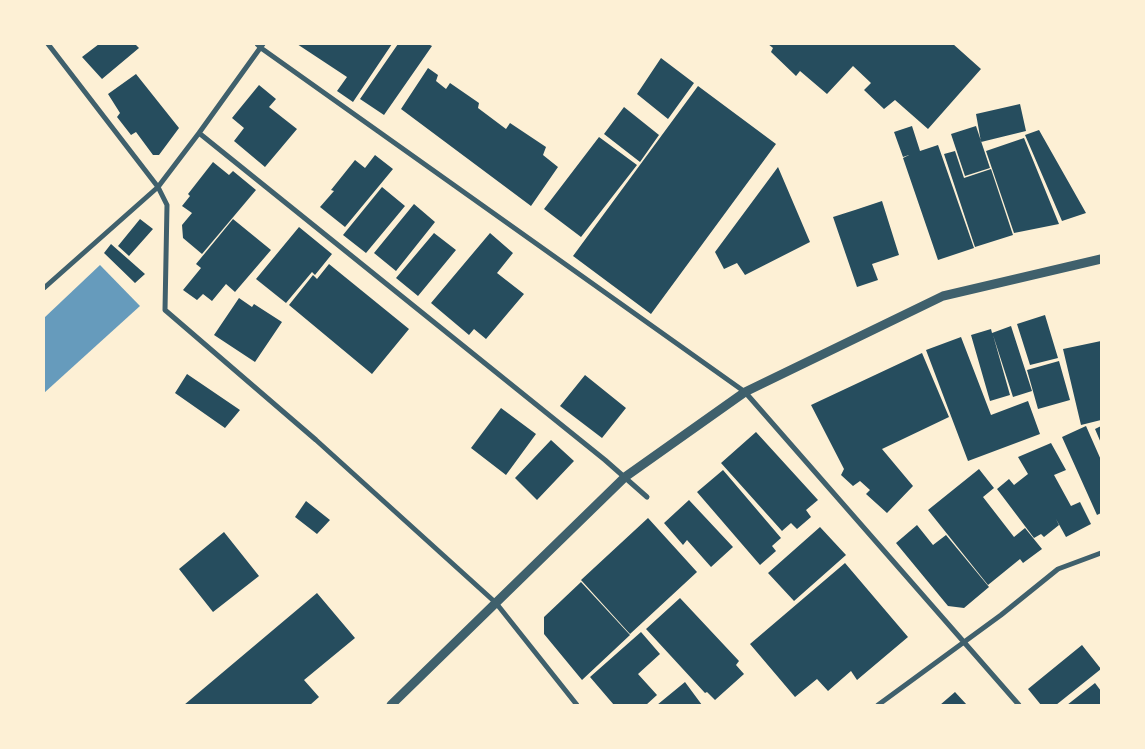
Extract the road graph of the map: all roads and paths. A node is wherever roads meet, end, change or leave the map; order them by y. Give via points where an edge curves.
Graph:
1 (48, 44) edge
2 (260, 45) edge
3 (199, 133) junction
4 (158, 187) junction
5 (1101, 259) edge
6 (44, 288) edge
7 (745, 392) junction
8 (625, 477) junction
9 (647, 497) dead end
10 (1101, 553) edge
11 (496, 603) junction
12 (964, 643) junction
13 (391, 705) edge
14 (577, 705) edge
15 (878, 705) edge
16 (1019, 705) edge

1 - 4 street
2 - 3 street
2 - 7 street
3 - 4 street
3 - 8 street
4 - 6 street
4 - 11 street via 168,205 165,310 316,440
5 - 7 street via 943,296
7 - 8 street
7 - 12 street
8 - 9 street
8 - 11 street
10 - 12 street via 1058,568
11 - 13 street
11 - 14 street
12 - 15 street
12 - 16 street

